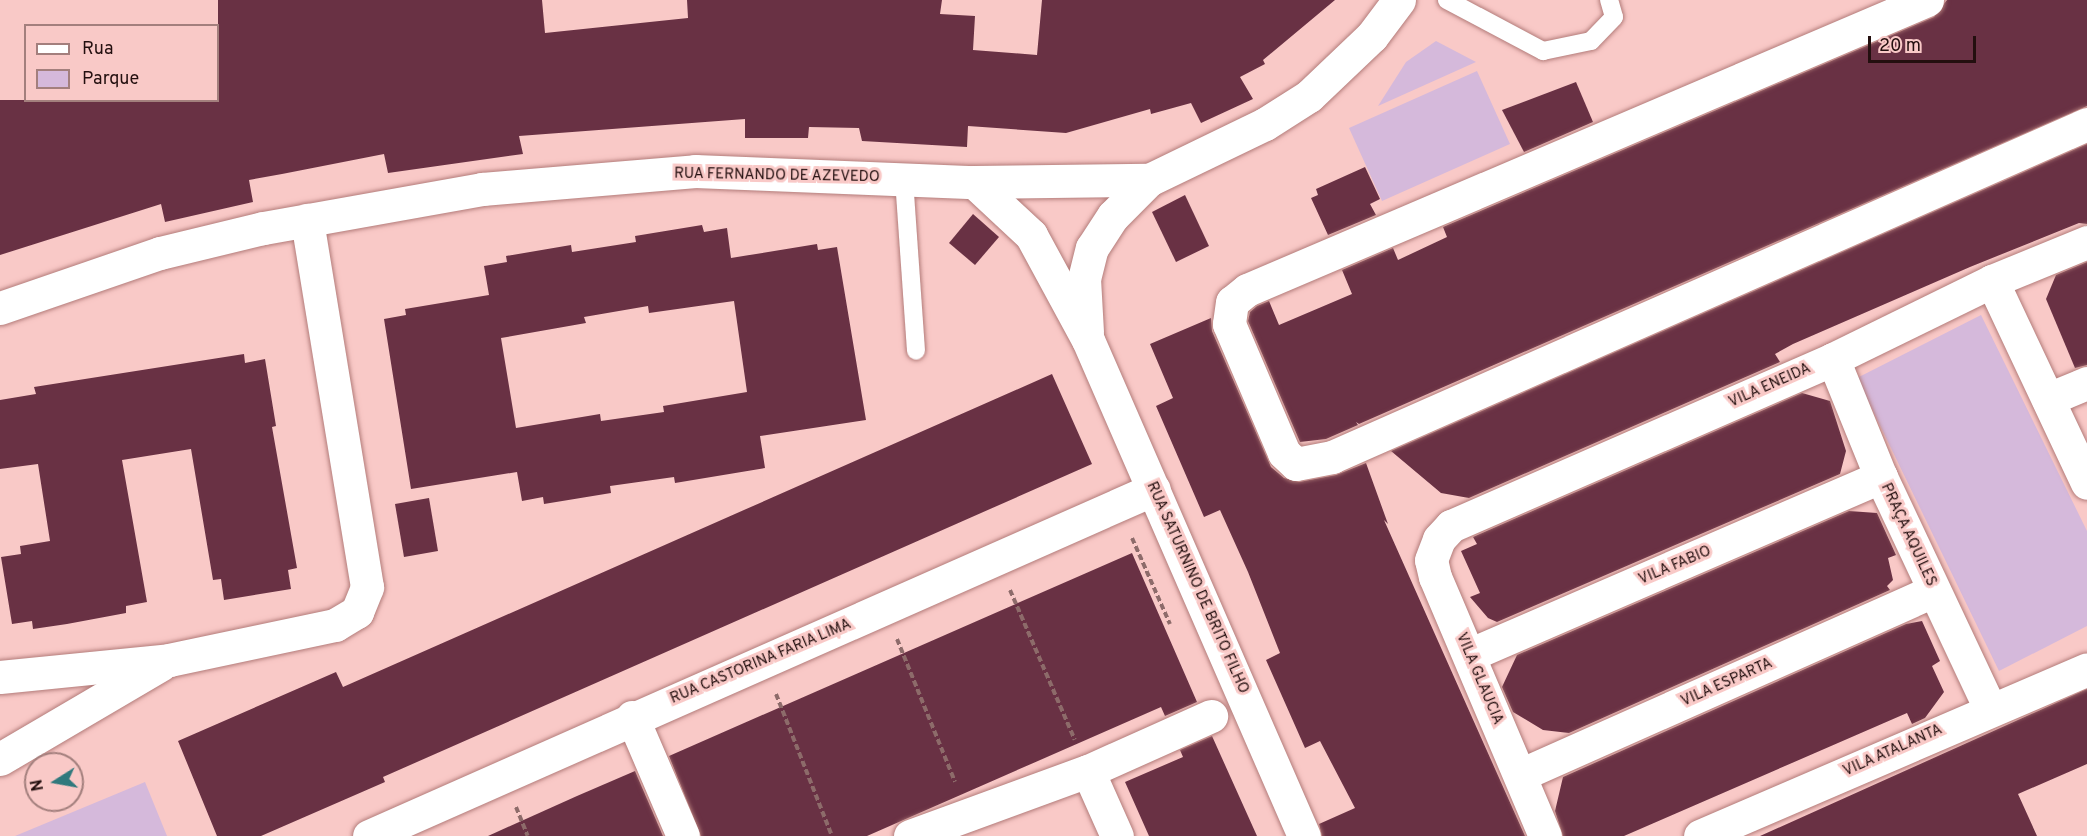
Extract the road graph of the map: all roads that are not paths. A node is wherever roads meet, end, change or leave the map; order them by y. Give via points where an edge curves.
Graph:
1 (1399, 0) edge
2 (1447, 0) edge
3 (1610, 0) edge
4 (1928, 0) edge
5 (2087, 124) edge
6 (904, 179) junction
7 (1149, 180) junction
8 (974, 182) junction
9 (307, 220) junction
10 (2087, 242) edge
11 (1992, 281) junction
12 (0, 308) edge
13 (1088, 340) junction
14 (916, 351) dead end
15 (1833, 359) junction
16 (2087, 383) edge
17 (2048, 399) junction
18 (1881, 477) junction
19 (2087, 483) edge
20 (1154, 489) junction
21 (1451, 525) joint
22 (1934, 591) junction
23 (1469, 655) junction
24 (169, 660) junction
25 (2087, 669) edge
26 (0, 677) edge
27 (1990, 709) junction
28 (1211, 716) dead end
29 (632, 717) junction
30 (0, 759) edge
31 (1089, 771) junction
32 (1520, 775) junction
33 (369, 836) edge
34 (683, 836) edge
35 (910, 836) edge
36 (1117, 836) edge
37 (1304, 836) edge
38 (1545, 836) edge
39 (1700, 836) edge

1 - 7 street, RUA FERNANDO DE AZEVEDO via 1372,36 1309,96 1265,124
2 - 3 lane via 1543,51 1591,41 1614,18
4 - 5 street via 1247,290 1232,302 1229,324 1284,453 1296,464 1332,457
6 - 8 street, RUA FERNANDO DE AZEVEDO
6 - 9 street, RUA FERNANDO DE AZEVEDO via 695,171 482,189
6 - 14 lane
7 - 8 street, RUA FERNANDO DE AZEVEDO
7 - 13 street, RUA SATURNINO DE BRITO FILHO via 1113,216 1092,248 1084,279
8 - 13 street, RUA SATURNINO DE BRITO FILHO via 1031,235
9 - 12 street, RUA FERNANDO DE AZEVEDO via 160,253
9 - 24 street via 367,587 357,612 334,625
10 - 11 street, VILA ENEIDA
11 - 15 street, VILA ENEIDA
11 - 17 street
13 - 20 street, RUA SATURNINO DE BRITO FILHO
15 - 18 street, PRAÇA AQUILES
15 - 21 street, VILA ENEIDA
16 - 17 street
17 - 19 street
18 - 22 street, PRAÇA AQUILES
18 - 23 street, VILA FABIO
20 - 29 street, RUA CASTORINA FARIA LIMA via 1079,524 995,556 764,664
20 - 37 street, RUA SATURNINO DE BRITO FILHO
21 - 23 street, VILA GLAUCIA via 1439,539 1431,560
22 - 27 street, PRAÇA AQUILES
22 - 32 street, VILA ESPARTA
23 - 32 street, VILA GLAUCIA
24 - 26 street
24 - 30 street
25 - 27 street, VILA ATALANTA
27 - 39 street, VILA ATALANTA
28 - 31 street
29 - 33 street, RUA CASTORINA FARIA LIMA
29 - 34 street
31 - 35 street
31 - 36 street
32 - 38 street, VILA GLAUCIA

